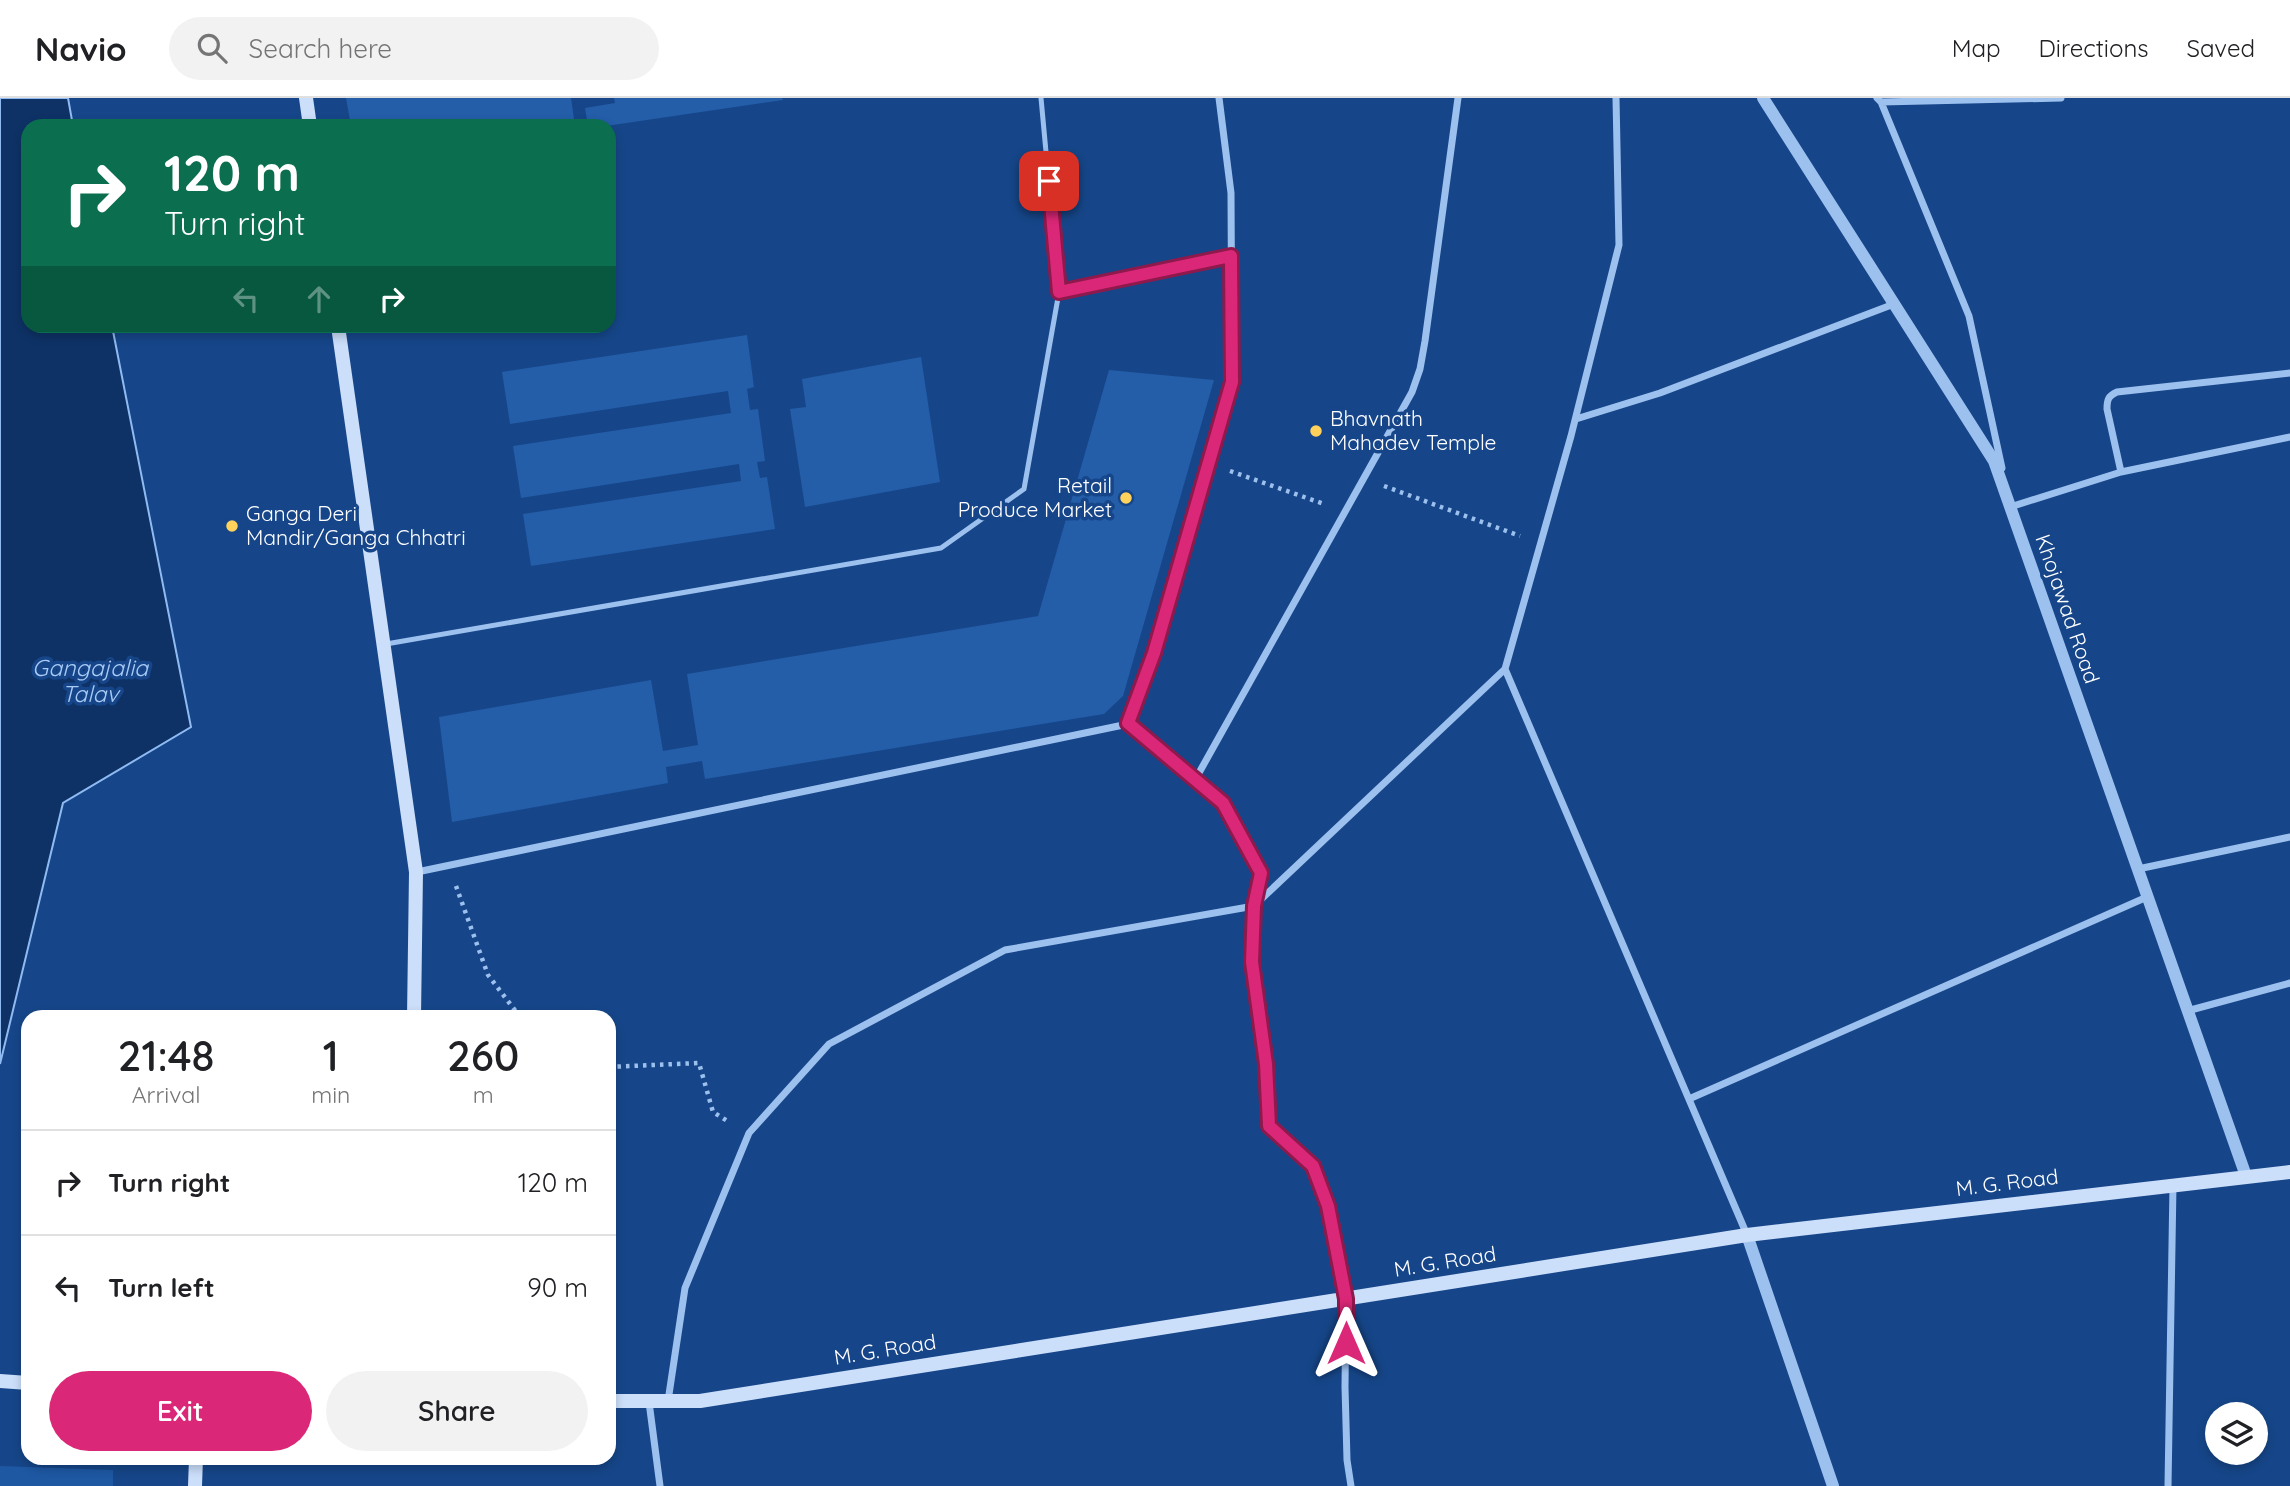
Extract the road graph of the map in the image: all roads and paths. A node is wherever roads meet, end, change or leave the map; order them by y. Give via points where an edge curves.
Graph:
1 (306, 98) edge
2 (1041, 98) edge
3 (1219, 98) edge
4 (1458, 98) edge
5 (1616, 98) edge
6 (1763, 98) edge
7 (2061, 98) edge
8 (1879, 100) edge
9 (309, 119) edge
10 (1231, 256) junction
11 (1059, 292) junction
12 (1894, 304) junction
13 (339, 333) edge
14 (2290, 373) edge
15 (1576, 419) junction
16 (2290, 437) edge
17 (1208, 464) junction
18 (2121, 472) junction
19 (1363, 479) junction
20 (2011, 508) junction
21 (1345, 512) junction
22 (1540, 544) junction
23 (383, 645) junction
24 (1505, 669) junction
25 (1128, 723) junction
26 (1195, 780) junction
27 (2290, 837) edge
28 (449, 865) junction
29 (2138, 869) junction
30 (416, 872) junction
31 (2147, 897) junction
32 (1254, 906) junction
33 (2290, 983) edge
34 (414, 1010) edge
35 (515, 1010) edge
36 (2188, 1011) junction
37 (616, 1067) edge
38 (1689, 1099) junction
39 (749, 1133) junction
40 (2290, 1172) edge
41 (2246, 1176) junction
42 (2173, 1184) junction
43 (1747, 1235) junction
44 (1346, 1299) junction
45 (0, 1381) edge
46 (21, 1382) edge
47 (616, 1401) edge
48 (649, 1401) junction
49 (668, 1401) junction
50 (196, 1465) edge
51 (195, 1486) edge
52 (660, 1486) edge
53 (1351, 1486) edge
54 (1833, 1486) edge
55 (2168, 1486) edge

1 - 9 main road
2 - 11 lane
3 - 10 street via 1231,193
4 - 19 street via 1420,369 1412,393
5 - 15 street via 1619,245
6 - 12 street, Khojawad Road
7 - 8 street
8 - 20 street via 1969,317
10 - 11 lane
10 - 17 street via 1232,382
11 - 23 lane via 1024,489 941,548
12 - 15 street via 1660,393
12 - 20 street, Khojawad Road via 1994,461
13 - 23 main road
14 - 18 street via 2111,395 2107,409
15 - 22 street
16 - 18 street
17 - 21 path
17 - 25 street via 1154,653
18 - 20 street
19 - 21 street
19 - 22 path
20 - 29 street, Khojawad Road
21 - 26 street
22 - 24 street
23 - 30 main road
24 - 32 street
24 - 38 street
25 - 26 street
25 - 28 street
26 - 32 street via 1223,803 1261,873
27 - 29 street
28 - 30 street
28 - 35 path via 488,975
29 - 31 street, Khojawad Road
30 - 34 main road
31 - 36 street, Khojawad Road
31 - 38 street
32 - 39 street via 1005,950 829,1044
32 - 44 street via 1252,962 1269,1126 1313,1166 1328,1206
33 - 36 street
36 - 41 street, Khojawad Road
37 - 39 path via 699,1063 713,1112
38 - 43 street
39 - 49 street via 685,1288
40 - 41 main road, M. G. Road
41 - 42 main road, M. G. Road
42 - 43 main road, M. G. Road
42 - 55 street
43 - 44 main road, M. G. Road
43 - 54 street
44 - 49 main road, M. G. Road via 700,1401
44 - 53 street
45 - 46 main road
47 - 48 main road, M. G. Road
48 - 49 main road, M. G. Road
48 - 52 street
50 - 51 main road

